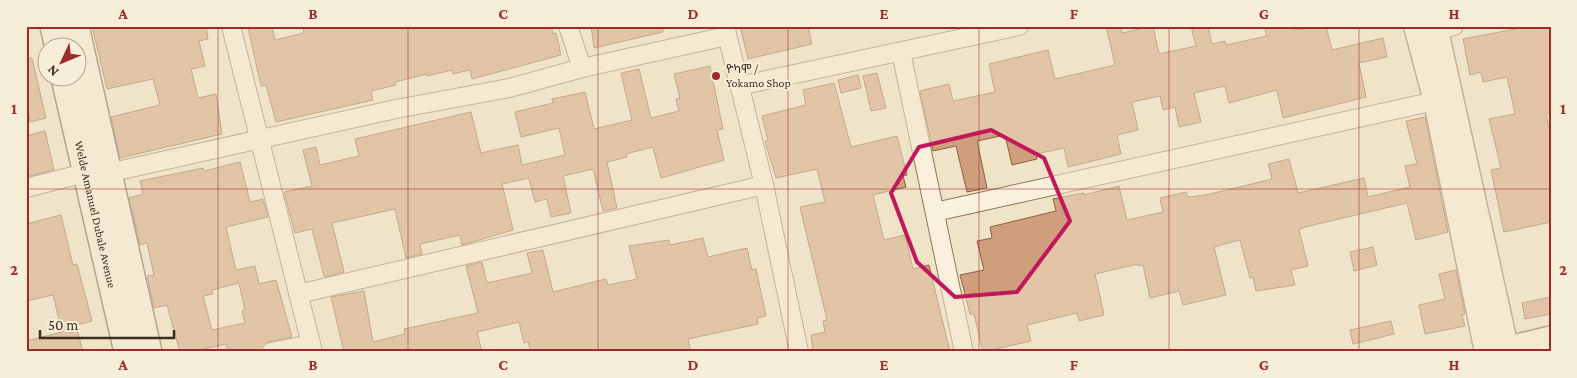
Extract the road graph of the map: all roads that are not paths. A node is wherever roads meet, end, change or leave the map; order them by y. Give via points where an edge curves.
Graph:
1 (76, 26) edge
2 (231, 26) edge
3 (568, 26) edge
4 (1019, 26) edge
5 (1414, 26) edge
6 (1442, 27) edge
7 (726, 31) edge
8 (901, 52) junction
9 (582, 68) junction
10 (739, 86) junction
11 (67, 88) edge
12 (1435, 101) junction
13 (261, 140) junction
14 (97, 173) junction
15 (764, 185) junction
16 (26, 188) edge
17 (935, 212) junction
18 (298, 294) junction
19 (1551, 339) edge
20 (312, 348) edge
21 (795, 351) edge
22 (1499, 351) edge
23 (127, 352) edge
24 (149, 352) edge
25 (271, 352) edge
26 (964, 352) edge

1 - 14 main road
2 - 13 street
3 - 9 street
4 - 8 street
5 - 12 street
6 - 22 street
7 - 9 street
7 - 10 street
8 - 10 street
8 - 17 street
9 - 13 street via 509,88 396,109
10 - 15 street
11 - 14 main road, Welde Amanuel Dubale Avenue
12 - 17 street
12 - 22 street
13 - 14 street
13 - 18 street
14 - 16 street
14 - 23 main road, Welde Amanuel Dubale Avenue
14 - 24 main road
15 - 18 street
15 - 21 street
17 - 26 street
18 - 20 street
19 - 22 main road
20 - 25 street

